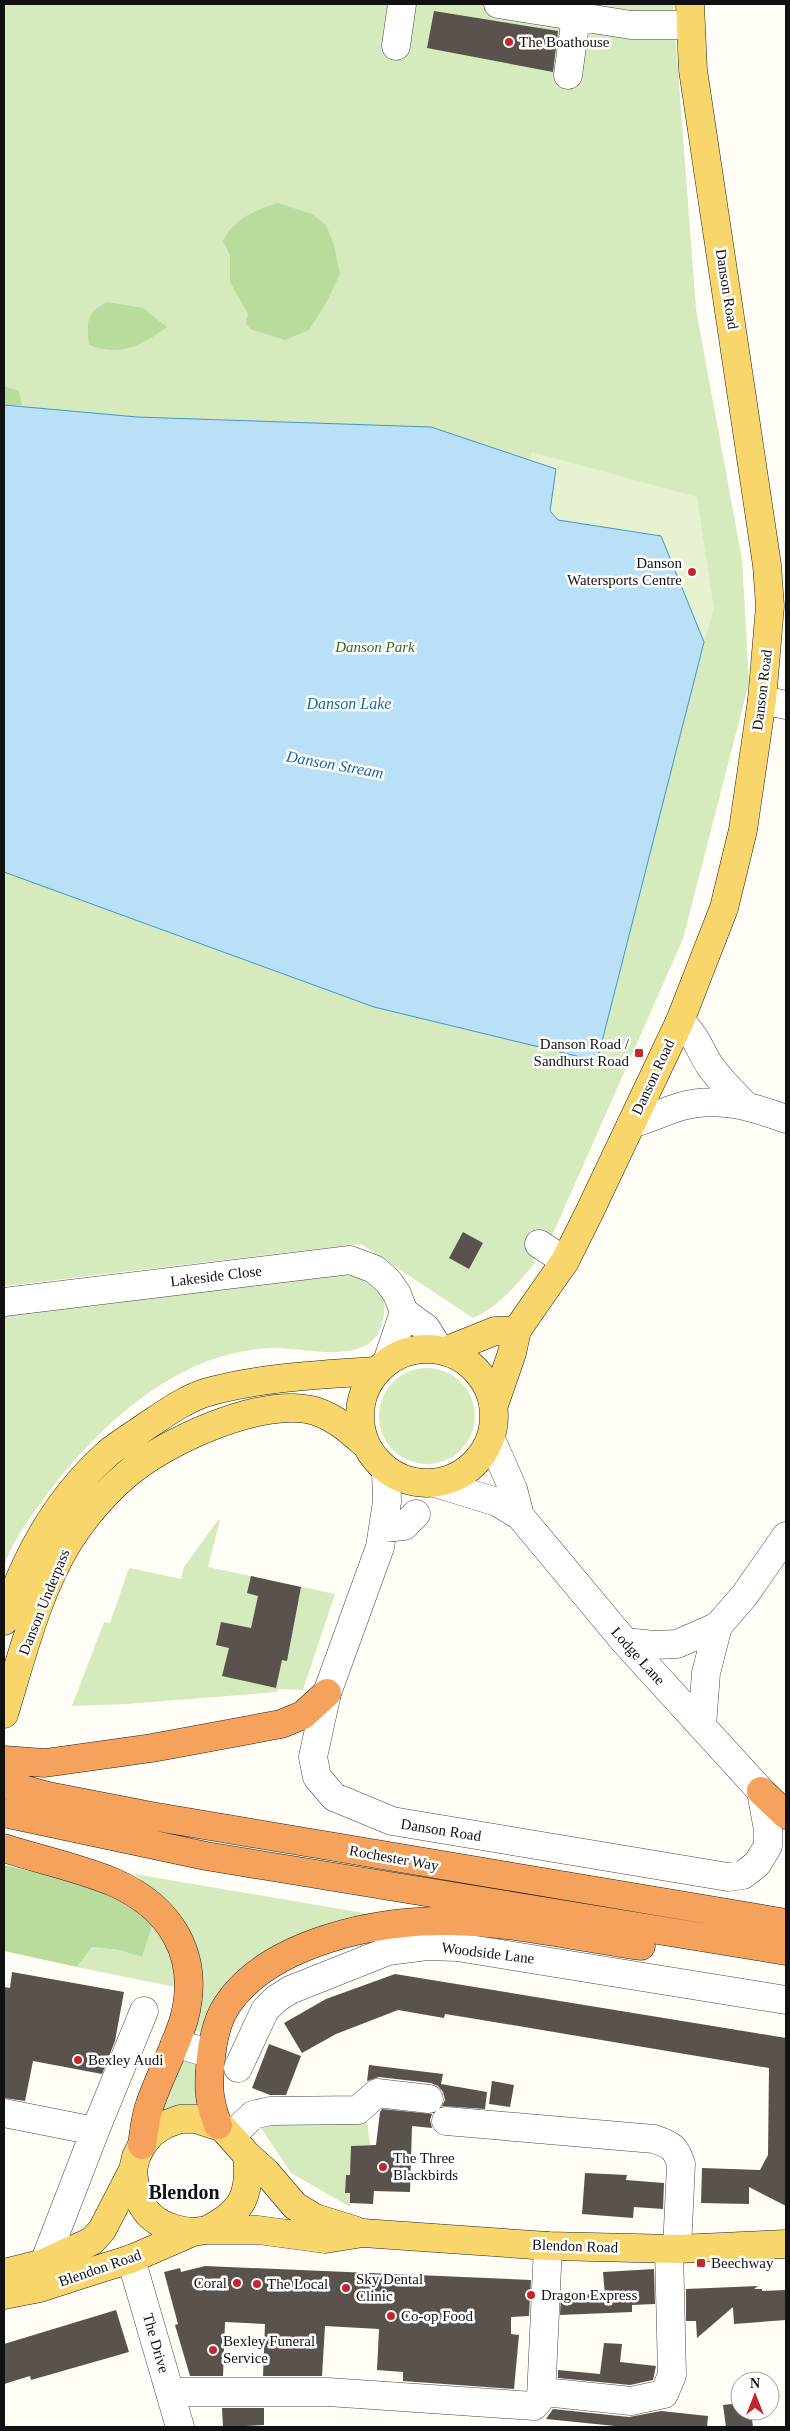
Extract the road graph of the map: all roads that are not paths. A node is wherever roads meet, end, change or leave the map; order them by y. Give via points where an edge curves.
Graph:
1 (402, 4) edge
2 (498, 4) edge
3 (690, 14) edge
4 (576, 17) junction
5 (396, 46) dead end
6 (568, 75) dead end
7 (778, 607) edge
8 (774, 702) edge
9 (680, 1021) junction
10 (744, 1104) junction
11 (786, 1119) edge
12 (631, 1124) junction
13 (539, 1244) dead end
14 (565, 1261) junction
15 (4, 1302) edge
16 (404, 1312) junction
17 (517, 1330) junction
18 (442, 1350) junction
19 (382, 1367) junction
20 (494, 1405) junction
21 (491, 1439) junction
22 (365, 1444) junction
23 (386, 1470) junction
24 (435, 1483) junction
25 (416, 1514) dead end
26 (520, 1516) junction
27 (384, 1528) junction
28 (786, 1536) edge
29 (4, 1622) edge
30 (718, 1626) junction
31 (625, 1642) junction
32 (327, 1693) junction
33 (4, 1714) edge
34 (702, 1726) junction
35 (4, 1760) edge
36 (4, 1784) edge
37 (760, 1792) junction
38 (4, 1813) edge
39 (786, 1815) edge
40 (4, 1848) edge
41 (786, 1923) edge
42 (786, 1951) edge
43 (786, 1967) edge
44 (786, 2000) edge
45 (144, 2011) dead end
46 (174, 2044) junction
47 (211, 2054) junction
48 (238, 2068) dead end
49 (428, 2099) dead end
50 (4, 2113) edge
51 (446, 2121) dead end
52 (95, 2131) junction
53 (232, 2138) junction
54 (142, 2144) junction
55 (133, 2170) junction
56 (200, 2231) junction
57 (364, 2234) junction
58 (786, 2244) edge
59 (548, 2246) junction
60 (673, 2249) junction
61 (131, 2259) junction
62 (44, 2263) junction
63 (4, 2273) edge
64 (4, 2295) edge
65 (170, 2392) junction
66 (554, 2393) dead end
67 (180, 2427) edge

1 - 5 street
2 - 4 street
3 - 4 street via 630,25
3 - 7 main road, Danson Road via 693,70 763,529
4 - 6 street
7 - 8 main road, Danson Road
8 - 9 main road, Danson Road via 724,908
9 - 10 street via 696,1038 718,1076
9 - 12 main road, Danson Road
10 - 11 street
10 - 12 street via 695,1103
12 - 14 main road, Danson Road
13 - 14 street
14 - 17 main road, Danson Road
15 - 16 street, Lakeside Close via 350,1260 374,1269 388,1281
16 - 18 street, Lakeside Close via 426,1328
16 - 19 street
17 - 18 main road via 494,1331
17 - 20 main road, Danson Road
18 - 19 main road via 423,1348 407,1352
18 - 20 main road via 462,1358 477,1371 488,1387
19 - 22 main road via 366,1387 360,1406
19 - 29 main road, Danson Underpass via 245,1384 206,1393 167,1412 108,1453 61,1501 28,1558
20 - 21 main road
21 - 24 main road via 481,1457 466,1471
21 - 26 street, Lodge Lane via 513,1489
22 - 23 main road
22 - 33 main road, Danson Underpass via 342,1422 314,1411 288,1408 234,1418 186,1437 127,1474 96,1504 69,1541 33,1622
23 - 24 main road via 416,1483
23 - 27 street, Danson Road
24 - 26 street, Lodge Lane via 497,1502
25 - 27 street via 404,1526
26 - 31 street, Lodge Lane
27 - 32 street, Danson Road
28 - 30 street via 744,1596
30 - 31 street via 677,1644
30 - 34 street via 706,1673
31 - 34 street, Lodge Lane
32 - 35 highway via 303,1715 281,1724 45,1764
32 - 37 street, Danson Road via 313,1757 317,1777 334,1798 392,1821 728,1877 743,1875 758,1864 768,1846
34 - 37 street, Lodge Lane
36 - 41 highway, Rochester Way via 151,1816
37 - 39 highway
38 - 42 highway, Rochester Way via 206,1856
40 - 46 highway via 113,1882 142,1898 166,1919 183,1945 188,1971 189,1997
43 - 47 highway via 488,1923 450,1920 382,1924 332,1937 300,1950 248,1982 236,1992 222,2013
44 - 48 street, Woodside Lane via 457,1947 427,1946 388,1951 315,1979 276,1999 265,2010
45 - 52 street
46 - 47 street
46 - 54 highway via 148,2109
47 - 53 highway via 208,2094
49 - 53 street via 377,2093 358,2110 270,2111 253,2116
50 - 52 street
51 - 60 street via 637,2137 671,2144 681,2164
52 - 62 street
53 - 54 main road, Blendon Road via 196,2119 180,2119 164,2125
53 - 56 main road, Blendon Road via 249,2172 245,2197 230,2216
53 - 57 main road, Blendon Road via 296,2206 315,2218
54 - 55 main road, Blendon Road
55 - 56 main road, Blendon Road via 134,2190 142,2207 156,2222 174,2230
55 - 62 main road, Blendon Road via 102,2230 92,2241
56 - 57 main road, Blendon Road via 258,2230 325,2239
56 - 61 main road, Blendon Road
57 - 59 main road, Blendon Road
58 - 60 main road, Blendon Road
59 - 60 main road, Blendon Road
59 - 65 street via 541,2398 534,2406 328,2392
60 - 66 street via 672,2375 664,2394 631,2401
61 - 64 main road, Blendon Road via 40,2288
61 - 65 street, The Drive
62 - 63 main road, Blendon Road
65 - 67 street, The Drive

